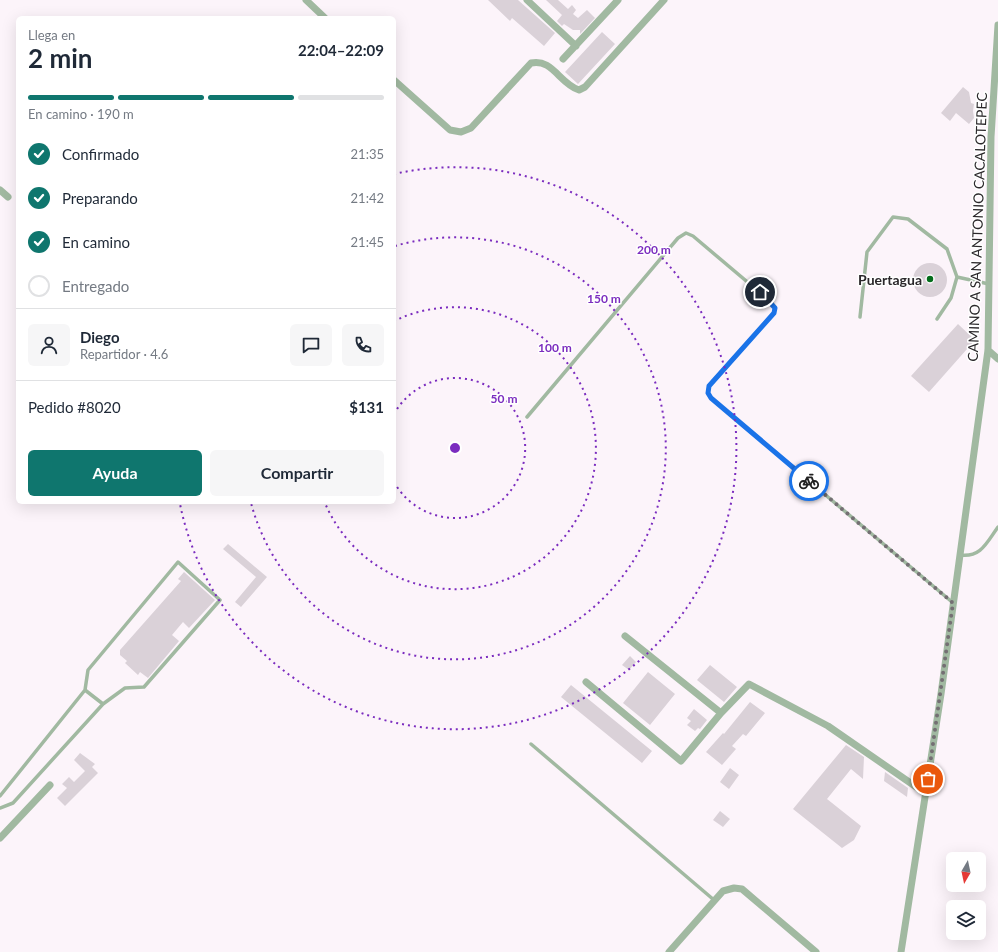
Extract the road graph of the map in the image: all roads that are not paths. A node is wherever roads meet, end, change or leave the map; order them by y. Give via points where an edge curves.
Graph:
1 (306, 0) edge
2 (527, 0) edge
3 (618, 0) edge
4 (664, 0) edge
5 (323, 16) edge
6 (998, 25) edge
7 (576, 46) junction
8 (563, 59) dead end
9 (396, 82) edge
10 (0, 190) edge
11 (8, 197) dead end
12 (957, 276) junction
13 (989, 284) junction
14 (860, 316) dead end
15 (937, 319) dead end
16 (988, 350) junction
17 (998, 359) edge
18 (527, 417) dead end
19 (998, 527) edge
20 (960, 554) junction
21 (953, 603) junction
22 (625, 636) dead end
23 (586, 682) dead end
24 (85, 690) junction
25 (102, 704) junction
26 (721, 713) junction
27 (531, 744) dead end
28 (50, 786) dead end
29 (926, 793) junction
30 (0, 796) edge
31 (0, 808) edge
32 (0, 838) edge
33 (714, 900) junction
34 (669, 952) edge
35 (816, 952) edge
36 (901, 952) edge

1 - 5 street
2 - 7 street
3 - 7 street
4 - 9 street via 585,87 579,90 572,88 546,64 539,61 531,63 471,128 461,132 450,130
6 - 13 street, CAMINO A SAN ANTONIO CACALOTEPEC via 991,137
7 - 8 street
10 - 11 street
12 - 13 lane
12 - 14 lane via 947,249 908,219 893,217 867,252
12 - 15 lane via 951,298
13 - 16 street, CAMINO A SAN ANTONIO CACALOTEPEC
16 - 17 street
16 - 20 street, CAMINO A SAN ANTONIO CACALOTEPEC
18 - 21 lane via 678,238 686,234 693,236 775,308 774,313 709,386 708,393 711,398
19 - 20 lane via 975,554
20 - 21 street, CAMINO A SAN ANTONIO CACALOTEPEC
21 - 29 street, CAMINO A SAN ANTONIO CACALOTEPEC
22 - 26 street
23 - 26 street via 681,761
24 - 25 lane
24 - 25 lane via 88,670 178,562 220,600 144,687 125,688
24 - 30 lane
25 - 31 lane via 13,803
26 - 29 street via 749,684 828,726
27 - 33 lane
28 - 32 street
29 - 36 street, CAMINO A SAN ANTONIO CACALOTEPEC
33 - 34 street
33 - 35 street via 723,891 742,889

